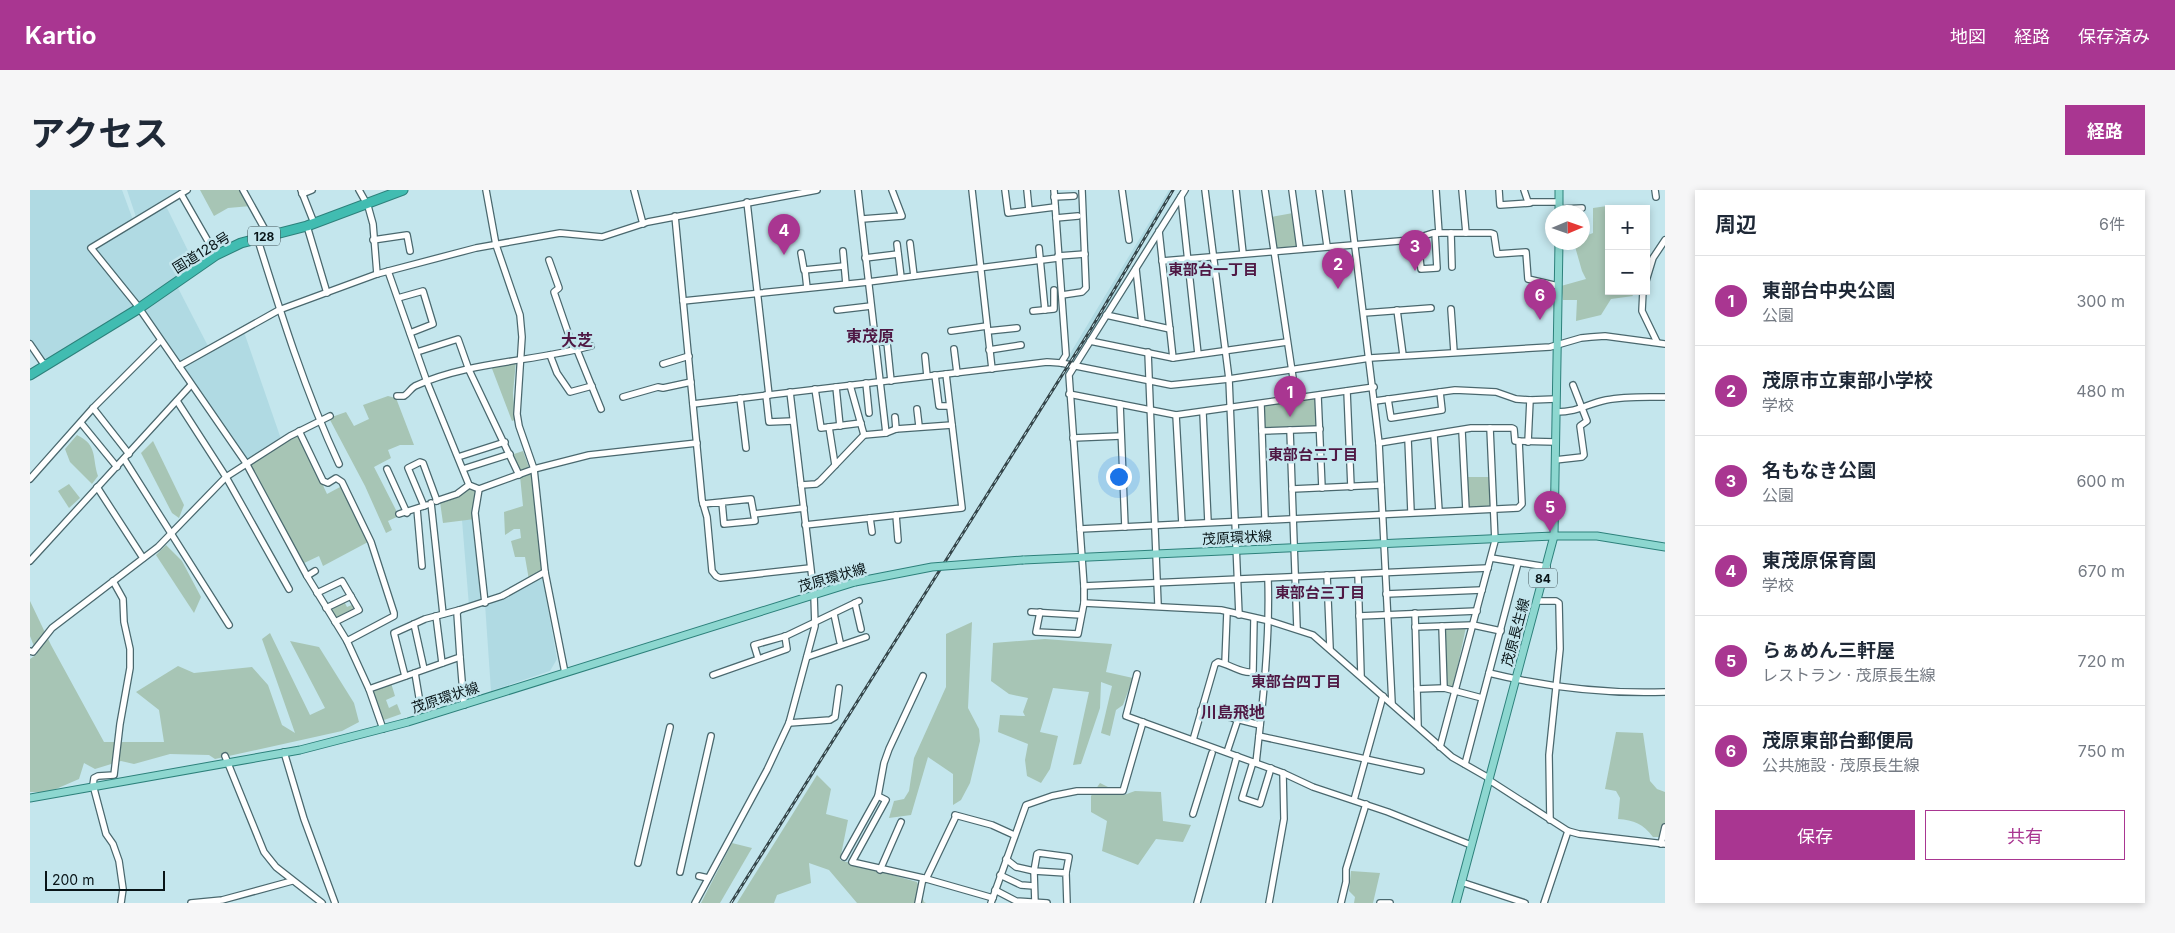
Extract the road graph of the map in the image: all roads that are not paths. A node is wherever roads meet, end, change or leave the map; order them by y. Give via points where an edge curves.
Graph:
1 (243, 190) edge
2 (312, 190) edge
3 (359, 190) edge
4 (404, 190) edge
5 (486, 190) edge
6 (634, 190) edge
7 (816, 190) edge
8 (858, 190) edge
9 (892, 190) edge
10 (972, 190) edge
11 (1005, 190) edge
12 (1027, 190) edge
13 (1054, 190) edge
14 (1082, 190) edge
15 (1122, 190) edge
16 (1185, 190) edge
17 (1205, 190) edge
18 (1236, 190) edge
19 (1265, 190) edge
20 (1292, 190) edge
21 (1319, 190) edge
22 (1348, 190) edge
23 (1436, 190) edge
24 (1462, 190) edge
25 (1499, 190) edge
26 (1524, 190) edge
27 (1559, 190) edge
28 (1655, 190) edge
29 (185, 191) edge
30 (302, 192) edge
31 (1074, 196) dead end
32 (1054, 197) junction
33 (1181, 197) junction
34 (1656, 197) dead end
35 (746, 202) junction
36 (1530, 203) junction
37 (366, 204) junction
38 (1559, 205) edge
39 (1545, 206) edge
40 (1055, 207) junction
41 (1029, 210) junction
42 (675, 216) junction
43 (1078, 216) dead end
44 (1056, 218) junction
45 (862, 219) junction
46 (643, 224) junction
47 (310, 225) junction
48 (1159, 231) junction
49 (1437, 233) junction
50 (1451, 233) junction
51 (1466, 233) junction
52 (268, 235) junction
53 (257, 237) junction
54 (1418, 238) junction
55 (373, 240) junction
56 (1129, 240) dead end
57 (1665, 240) edge
58 (910, 243) dead end
59 (1354, 243) junction
60 (897, 244) dead end
61 (496, 245) junction
62 (1327, 246) junction
63 (1039, 248) dead end
64 (1300, 248) junction
65 (843, 250) dead end
66 (1274, 250) junction
67 (1558, 250) edge
68 (410, 251) dead end
69 (801, 253) dead end
70 (1244, 253) junction
71 (898, 254) junction
72 (1084, 254) junction
73 (216, 255) junction
74 (1214, 256) junction
75 (1058, 257) junction
76 (865, 258) junction
77 (1188, 259) junction
78 (549, 260) dead end
79 (1040, 260) junction
80 (1162, 261) junction
81 (844, 266) junction
82 (1452, 267) dead end
83 (1650, 267) edge
84 (980, 268) junction
85 (1136, 269) junction
86 (805, 270) junction
87 (388, 272) junction
88 (376, 274) junction
89 (914, 276) junction
90 (900, 277) junction
91 (868, 282) junction
92 (846, 284) junction
93 (1558, 286) junction
94 (808, 288) junction
95 (1054, 290) junction
96 (1043, 291) junction
97 (1062, 292) junction
98 (327, 293) junction
99 (758, 294) junction
100 (1643, 295) edge
101 (398, 298) junction
102 (683, 301) junction
103 (871, 306) junction
104 (1431, 308) dead end
105 (138, 309) junction
106 (1452, 309) dead end
107 (279, 310) junction
108 (837, 310) dead end
109 (1045, 310) junction
110 (1397, 310) junction
111 (1032, 311) dead end
112 (1364, 313) junction
113 (1106, 315) junction
114 (1142, 323) junction
115 (1017, 328) dead end
116 (987, 329) junction
117 (1170, 329) junction
118 (951, 331) dead end
119 (410, 333) junction
120 (160, 341) junction
121 (1090, 341) junction
122 (876, 342) junction
123 (1287, 342) junction
124 (1657, 342) junction
125 (30, 344) edge
126 (1665, 344) edge
127 (1021, 345) dead end
128 (591, 346) dead end
129 (1558, 346) junction
130 (954, 349) dead end
131 (575, 350) junction
132 (990, 350) junction
133 (1225, 350) junction
134 (416, 352) junction
135 (1148, 352) junction
136 (1454, 352) junction
137 (1198, 354) junction
138 (550, 355) junction
139 (689, 356) junction
140 (925, 356) dead end
141 (1403, 356) junction
142 (1173, 358) junction
143 (1370, 358) junction
144 (521, 359) junction
145 (1061, 363) junction
146 (49, 364) junction
147 (663, 364) dead end
148 (179, 366) junction
149 (1074, 366) junction
150 (992, 369) junction
151 (470, 370) junction
152 (1292, 370) junction
153 (957, 373) junction
154 (946, 374) junction
155 (935, 375) junction
156 (30, 376) edge
157 (927, 376) junction
158 (1228, 380) junction
159 (891, 381) junction
160 (427, 382) junction
161 (691, 382) junction
162 (880, 382) junction
163 (1149, 382) junction
164 (866, 384) junction
165 (191, 385) junction
166 (850, 385) junction
167 (1573, 385) dead end
168 (592, 386) junction
169 (836, 387) junction
170 (1374, 388) junction
171 (815, 389) junction
172 (1347, 391) junction
173 (790, 392) junction
174 (1440, 392) junction
175 (1069, 394) junction
176 (767, 395) junction
177 (397, 396) dead end
178 (1318, 396) junction
179 (623, 397) dead end
180 (1665, 397) edge
181 (740, 398) junction
182 (1296, 398) junction
183 (1388, 399) junction
184 (1530, 400) junction
185 (1556, 400) junction
186 (177, 401) junction
187 (1375, 401) junction
188 (693, 404) junction
189 (1120, 404) junction
190 (1261, 404) junction
191 (949, 406) junction
192 (93, 408) junction
193 (1230, 408) junction
194 (601, 409) dead end
195 (917, 409) dead end
196 (1582, 410) junction
197 (1150, 411) junction
198 (1556, 412) junction
199 (869, 413) dead end
200 (1203, 413) junction
201 (1176, 415) junction
202 (330, 416) dead end
203 (894, 417) dead end
204 (319, 421) junction
205 (794, 421) junction
206 (81, 423) junction
207 (861, 423) junction
208 (952, 425) junction
209 (840, 426) junction
210 (919, 426) junction
211 (829, 427) junction
212 (1490, 428) junction
213 (896, 429) junction
214 (1320, 429) junction
215 (1290, 430) junction
216 (299, 431) junction
217 (1262, 431) junction
218 (1462, 431) junction
219 (886, 433) junction
220 (864, 435) junction
221 (1434, 435) junction
222 (1121, 436) junction
223 (1073, 438) junction
224 (1408, 439) junction
225 (1519, 441) junction
226 (505, 442) junction
227 (1528, 442) junction
228 (1556, 442) junction
229 (697, 443) junction
230 (1379, 444) junction
231 (746, 448) dead end
232 (128, 454) junction
233 (510, 454) junction
234 (458, 457) junction
235 (124, 459) junction
236 (1555, 460) junction
237 (246, 463) junction
238 (339, 464) dead end
239 (835, 465) junction
240 (117, 467) junction
241 (387, 469) dead end
242 (463, 469) junction
243 (534, 469) junction
244 (519, 475) junction
245 (226, 477) junction
246 (30, 479) edge
247 (469, 485) junction
248 (801, 485) junction
249 (1381, 485) junction
250 (1351, 486) junction
251 (98, 487) junction
252 (1322, 488) junction
253 (479, 489) junction
254 (1292, 489) junction
255 (434, 502) junction
256 (722, 502) junction
257 (703, 504) junction
258 (424, 506) junction
259 (804, 508) junction
260 (417, 509) junction
261 (1493, 509) junction
262 (1466, 510) junction
263 (1438, 511) junction
264 (1411, 512) junction
265 (407, 513) junction
266 (399, 514) dead end
267 (754, 514) junction
268 (1382, 514) junction
269 (896, 515) junction
270 (870, 518) junction
271 (1293, 518) junction
272 (1265, 519) junction
273 (1235, 520) junction
274 (1208, 522) junction
275 (1182, 524) junction
276 (806, 525) junction
277 (1155, 525) junction
278 (1125, 527) junction
279 (1080, 529) junction
280 (872, 532) dead end
281 (172, 533) junction
282 (1554, 536) junction
283 (1495, 539) junction
284 (898, 540) dead end
285 (1384, 543) junction
286 (1294, 547) junction
287 (1665, 547) edge
288 (1236, 550) junction
289 (1156, 554) junction
290 (1082, 557) junction
291 (143, 558) junction
292 (1491, 558) junction
293 (30, 560) edge
294 (1518, 563) junction
295 (422, 566) dead end
296 (1547, 567) junction
297 (810, 568) junction
298 (1488, 568) junction
299 (316, 571) dead end
300 (546, 572) junction
301 (1385, 573) junction
302 (1358, 574) junction
303 (1327, 575) junction
304 (307, 576) junction
305 (1295, 577) junction
306 (1268, 578) junction
307 (1237, 579) junction
308 (113, 581) junction
309 (1157, 583) junction
310 (1084, 586) junction
311 (289, 589) dead end
312 (1482, 590) junction
313 (317, 593) junction
314 (1386, 594) junction
315 (814, 595) junction
316 (351, 596) junction
317 (1536, 601) junction
318 (485, 602) junction
319 (1084, 602) junction
320 (1158, 605) junction
321 (326, 608) junction
322 (459, 610) junction
323 (1477, 610) junction
324 (1031, 612) dead end
325 (1040, 612) junction
326 (1227, 612) junction
327 (443, 614) junction
328 (834, 614) junction
329 (1239, 614) junction
330 (1415, 614) junction
331 (1081, 615) junction
332 (1387, 615) junction
333 (436, 616) junction
334 (1359, 616) junction
335 (1254, 618) junction
336 (815, 621) junction
337 (1270, 621) junction
338 (335, 622) junction
339 (414, 624) junction
340 (1473, 624) junction
341 (229, 625) dead end
342 (1442, 626) junction
343 (1415, 627) junction
344 (1297, 628) junction
345 (861, 629) dead end
346 (1501, 631) junction
347 (785, 636) junction
348 (866, 637) dead end
349 (347, 641) junction
350 (840, 642) dead end
351 (1330, 648) junction
352 (30, 651) edge
353 (807, 656) junction
354 (460, 657) junction
355 (758, 658) junction
356 (442, 663) junction
357 (1226, 663) junction
358 (424, 669) junction
359 (415, 673) junction
360 (565, 673) junction
361 (1489, 673) junction
362 (713, 674) dead end
363 (1137, 674) dead end
364 (1360, 675) junction
365 (405, 676) junction
366 (923, 676) dead end
367 (1516, 680) junction
368 (1556, 685) junction
369 (839, 688) dead end
370 (1444, 688) junction
371 (369, 689) junction
372 (1417, 690) junction
373 (1455, 691) junction
374 (1665, 692) edge
375 (1384, 696) junction
376 (1482, 698) junction
377 (1392, 703) junction
378 (464, 705) junction
379 (421, 709) dead end
380 (1201, 710) junction
381 (1238, 719) junction
382 (1143, 722) junction
383 (790, 723) junction
384 (1260, 725) junction
385 (670, 726) dead end
386 (1418, 726) junction
387 (383, 729) junction
388 (711, 736) dead end
389 (1259, 736) junction
390 (1193, 740) junction
391 (1440, 747) junction
392 (284, 752) junction
393 (1212, 752) dead end
394 (1227, 752) junction
395 (225, 756) dead end
396 (1237, 756) junction
397 (1365, 760) junction
398 (1254, 762) junction
399 (228, 763) junction
400 (1465, 764) junction
401 (1271, 768) junction
402 (1421, 771) dead end
403 (1283, 773) junction
404 (1488, 780) junction
405 (94, 788) junction
406 (878, 796) junction
407 (30, 798) edge
408 (1354, 800) junction
409 (1366, 804) junction
410 (1193, 814) dead end
411 (1550, 820) junction
412 (901, 822) dead end
413 (1665, 827) edge
414 (1568, 831) junction
415 (1014, 834) junction
416 (1663, 844) edge
417 (1471, 846) junction
418 (844, 857) dead end
419 (1006, 859) junction
420 (638, 863) dead end
421 (880, 870) junction
422 (1034, 871) junction
423 (680, 872) dead end
424 (1066, 872) junction
425 (1000, 875) junction
426 (698, 876) dead end
427 (708, 878) junction
428 (924, 879) junction
429 (292, 881) junction
430 (1462, 882) junction
431 (1034, 886) junction
432 (995, 890) junction
433 (992, 901) edge
434 (121, 903) edge
435 (190, 903) edge
436 (322, 903) edge
437 (336, 903) edge
438 (695, 903) edge
439 (918, 903) edge
440 (1035, 903) edge
441 (1047, 903) edge
442 (1068, 903) edge
443 (1197, 903) edge
444 (1269, 903) edge
445 (1341, 903) edge
446 (1380, 903) edge
447 (1390, 903) edge
448 (1456, 903) edge
449 (1525, 903) edge
450 (1544, 903) edge

1 - 52 street
2 - 30 street
3 - 37 street
4 - 37 highway, 国道128号 / 128
5 - 61 street
6 - 46 street
7 - 35 street
8 - 45 street
9 - 45 street via 902,216
10 - 84 street
11 - 41 street via 1008,213
12 - 41 street
13 - 32 street
14 - 72 street
15 - 56 street
16 - 33 street
17 - 74 street
18 - 70 street
19 - 66 street
20 - 64 street
21 - 62 street
22 - 59 street
23 - 49 street
24 - 51 street
25 - 36 street via 1500,205
26 - 36 street via 1526,201
27 - 38 main road
28 - 34 street
29 - 73 street
29 - 105 street via 91,248
30 - 47 street
31 - 32 street
32 - 40 street
33 - 48 street
33 - 77 street
35 - 42 street
35 - 99 street
36 - 39 street
37 - 47 highway, 国道128号 / 128
37 - 55 street via 373,224
40 - 41 street
40 - 44 street
42 - 46 street
42 - 102 street
43 - 44 street
44 - 75 street
45 - 76 street
46 - 61 street via 602,237 560,233
47 - 52 highway, 国道128号 / 128
47 - 98 street
48 - 80 street
48 - 85 street
49 - 50 street
49 - 54 street
49 - 54 street via 1437,268 1420,269
50 - 51 street
50 - 82 street
51 - 93 street via 1494,234 1497,254 1526,252 1528,279
52 - 53 highway, 国道128号 / 128
53 - 73 highway, 国道128号 / 128
53 - 107 street
54 - 59 street
55 - 68 street via 407,235
55 - 88 street
57 - 83 street
58 - 89 street
59 - 62 street
59 - 112 street
60 - 71 street
61 - 87 street
61 - 144 street via 520,315
62 - 64 street
63 - 79 street
64 - 66 street
65 - 81 street
66 - 70 street
66 - 123 street
67 - 93 main road, 茂原長生線 / 84
69 - 86 street
70 - 74 street
71 - 76 street
71 - 90 street
72 - 75 street
72 - 97 street via 1086,288 1082,292
73 - 105 highway, 国道128号 / 128
74 - 77 street
74 - 133 street
75 - 79 street
75 - 97 street
76 - 91 street
77 - 80 street
77 - 137 street
78 - 131 street via 559,288 554,292
79 - 84 street
79 - 96 street
80 - 117 street
81 - 86 street
81 - 92 street
84 - 89 street
84 - 116 street
85 - 113 street
85 - 114 street
86 - 94 street
87 - 88 street
87 - 101 street
88 - 98 street
89 - 90 street
90 - 91 street
91 - 92 street
91 - 103 street
92 - 94 street
93 - 129 main road, 茂原長生線 / 84
94 - 99 street
95 - 96 street
95 - 97 street
95 - 109 street via 1054,309
96 - 109 street
97 - 145 street via 1066,355
98 - 107 street
99 - 102 street
99 - 176 street
100 - 124 street via 1642,311
101 - 119 street
101 - 119 street via 422,291 433,324
102 - 139 street
103 - 108 street
103 - 122 street
104 - 110 street
105 - 120 street
105 - 146 highway, 国道128号 / 128
106 - 136 street
107 - 148 street
107 - 204 street
109 - 111 street
110 - 112 street
110 - 141 street
112 - 143 street
113 - 114 street
113 - 121 street
114 - 117 street
115 - 116 street
116 - 118 street
116 - 132 street
117 - 142 street
119 - 134 street
120 - 148 street
120 - 192 street
121 - 135 street
121 - 149 street
122 - 159 street via 887,342
122 - 162 street
123 - 133 street
123 - 152 street
124 - 126 street
124 - 129 street via 1605,336 1571,340
125 - 146 street via 43,363
127 - 132 street
128 - 131 street
129 - 136 street
129 - 185 main road, 茂原長生線 / 84
130 - 153 street
131 - 138 street
131 - 168 street
132 - 150 street
133 - 137 street
133 - 158 street
134 - 151 street via 458,339
134 - 160 street
135 - 142 street
135 - 163 street
136 - 141 street
137 - 142 street
138 - 144 street
138 - 168 street via 557,374 570,392
139 - 147 street
139 - 161 street
140 - 157 street
141 - 143 street
143 - 152 street
143 - 170 street
144 - 151 street
144 - 243 street via 517,414
145 - 149 street
145 - 150 street
146 - 156 highway, 国道128号 / 128
148 - 165 street
149 - 163 street
149 - 175 street via 1069,375
150 - 153 street
151 - 160 street
151 - 226 street
152 - 158 street
152 - 182 street
153 - 154 street
154 - 155 street
154 - 191 street
155 - 157 street
155 - 191 street via 939,406
157 - 159 street
158 - 163 street via 1172,386
158 - 193 street
159 - 162 street
160 - 177 street via 404,396
160 - 234 street
161 - 179 street
161 - 188 street
162 - 164 street
162 - 219 street
163 - 197 street
164 - 166 street
164 - 199 street
165 - 186 street
165 - 237 street
166 - 169 street
166 - 207 street
167 - 196 street
168 - 194 street
169 - 171 street
169 - 209 street
170 - 172 street
170 - 187 street
171 - 173 street
171 - 211 street via 821,428
172 - 178 street
172 - 250 street
173 - 176 street
173 - 205 street
174 - 183 street
174 - 183 street via 1442,410 1391,418
174 - 184 street via 1496,392
175 - 189 street
175 - 223 street
176 - 181 street
176 - 205 street via 769,422
178 - 182 street
178 - 214 street
180 - 196 street via 1622,397 1596,402
181 - 188 street
181 - 231 street
182 - 190 street
183 - 187 street
184 - 185 street
184 - 227 street
185 - 198 main road, 茂原長生線 / 84
186 - 232 street
186 - 245 street
187 - 230 street
188 - 229 street
189 - 197 street
189 - 222 street
190 - 193 street
190 - 217 street
191 - 208 street
192 - 206 street
192 - 232 street
193 - 200 street
193 - 273 street
195 - 210 street
196 - 198 street
196 - 236 street via 1587,421 1580,426 1584,456
197 - 201 street
197 - 277 street
198 - 228 main road, 茂原長生線 / 84
200 - 201 street
200 - 274 street
201 - 275 street
202 - 204 street
203 - 213 street
204 - 216 street
204 - 238 street
205 - 248 street
206 - 240 street
206 - 246 street
207 - 209 street
207 - 220 street
208 - 210 street
208 - 269 street via 962,508
209 - 211 street
210 - 213 street
211 - 239 street
212 - 218 street
212 - 225 street via 1513,428 1513,439
212 - 261 street
213 - 219 street
214 - 215 street
214 - 252 street
215 - 217 street
215 - 254 street
216 - 237 street
216 - 349 street via 323,481 328,483 336,478 342,482 371,542 394,612 394,616
217 - 272 street
218 - 221 street
218 - 262 street
219 - 220 street
220 - 239 street
221 - 224 street
221 - 263 street
222 - 223 street
222 - 278 street
223 - 279 street
224 - 230 street
224 - 264 street
225 - 227 street
225 - 261 street via 1521,506
226 - 233 street
226 - 234 street
227 - 228 street
228 - 236 main road, 茂原長生線 / 84
229 - 243 street via 612,451
229 - 257 street
230 - 249 street
232 - 235 street
233 - 242 street
233 - 244 street
234 - 242 street
235 - 240 street
235 - 281 street
236 - 282 main road, 茂原長生線 / 84
237 - 245 street
237 - 304 street
239 - 248 street via 816,484
240 - 251 street
241 - 265 street
242 - 247 street
243 - 244 street
243 - 300 street
244 - 253 street
245 - 281 street
245 - 311 street
247 - 253 street
247 - 255 street via 457,494
248 - 259 street
249 - 250 street
249 - 268 street
250 - 252 street
251 - 291 street
251 - 293 street
252 - 254 street
253 - 318 street via 475,513
254 - 271 street
255 - 258 street
255 - 258 street via 423,463 420,462 408,468
255 - 327 street
256 - 257 street
256 - 267 street via 752,499
256 - 267 street via 724,524 753,522
257 - 297 street via 712,571 716,576
258 - 260 street
259 - 267 street
259 - 276 street
260 - 265 street
260 - 295 street
261 - 262 street
261 - 283 street
262 - 263 street
263 - 264 street
264 - 268 street
265 - 266 street
268 - 271 street
268 - 285 street
269 - 270 street
269 - 284 street
270 - 276 street
270 - 280 street
271 - 272 street
271 - 286 street
272 - 273 street
273 - 274 street
273 - 288 street
274 - 275 street
275 - 277 street
276 - 297 street
277 - 278 street
277 - 289 street
278 - 279 street
279 - 290 street
281 - 291 street
281 - 341 street
282 - 283 main road, 茂原環状線
282 - 287 main road, 茂原環状線 via 1597,536
282 - 296 main road, 茂原長生線 / 84
283 - 285 main road, 茂原環状線
283 - 292 street
285 - 286 main road, 茂原環状線
285 - 301 street
286 - 288 main road, 茂原環状線
286 - 305 street
288 - 289 main road, 茂原環状線
288 - 307 street
289 - 290 main road, 茂原環状線
289 - 309 street
290 - 310 street
290 - 315 main road, 茂原環状線, bridge via 932,567 855,582
291 - 308 street
292 - 294 street
292 - 298 street
294 - 296 street
294 - 346 street
296 - 317 main road, 茂原長生線 / 84
297 - 315 street
298 - 301 street
298 - 312 street
299 - 304 street
300 - 318 street via 520,588
300 - 360 street
301 - 302 street
301 - 314 street
302 - 303 street
302 - 334 street
303 - 305 street
303 - 351 street
304 - 313 street
305 - 306 street
305 - 344 street
306 - 307 street
306 - 337 street
307 - 309 street
307 - 329 street
308 - 352 street via 52,628 34,652
308 - 405 street via 123,599 130,668 114,775 94,778
309 - 310 street
309 - 320 street
310 - 319 street
312 - 314 street
312 - 323 street
313 - 316 street via 342,582
313 - 321 street
314 - 332 street
315 - 336 street
315 - 360 main road, 茂原環状線
316 - 321 street
316 - 338 street via 359,610
317 - 367 main road, 茂原長生線 / 84
317 - 368 street via 1559,603 1560,649
318 - 322 street
319 - 320 street
319 - 331 street
320 - 326 street
321 - 338 street
322 - 327 street
322 - 354 street
323 - 330 street
323 - 340 street
324 - 325 street
325 - 331 street
325 - 331 street via 1036,632 1078,634
326 - 329 street
326 - 357 street
327 - 333 street
328 - 336 street
328 - 345 street via 857,602
328 - 350 street
329 - 335 street
330 - 332 street
330 - 343 street
332 - 334 street
332 - 377 street
333 - 339 street
333 - 356 street
334 - 364 street
335 - 337 street
335 - 357 street via 1253,672
336 - 347 street
336 - 353 street
337 - 344 street
337 - 384 street
338 - 349 street
339 - 358 street
339 - 365 street via 394,633
340 - 342 street
340 - 346 street
340 - 373 street
342 - 343 street
342 - 370 street
343 - 372 street
344 - 351 street via 1318,637
346 - 361 street
347 - 355 street via 787,649
347 - 355 street via 754,645
348 - 353 street
349 - 371 street
351 - 364 street
353 - 383 street
354 - 356 street
354 - 378 street
355 - 362 street
356 - 358 street
357 - 380 street via 1216,664
358 - 359 street
359 - 365 street
359 - 379 street
360 - 378 main road, 茂原環状線
361 - 367 street
361 - 376 street
363 - 382 street via 1126,716
364 - 375 street
365 - 371 street
366 - 406 street via 889,749
367 - 368 street
367 - 404 main road, 茂原長生線 / 84
368 - 374 street via 1634,693
368 - 411 street via 1549,755
369 - 383 street via 835,717
370 - 372 street
370 - 373 street
371 - 387 street
372 - 386 street
373 - 376 street
373 - 391 street
375 - 377 street
375 - 397 street
376 - 400 street
377 - 386 street
378 - 387 main road, 茂原環状線
380 - 381 street
380 - 390 street
381 - 384 street
381 - 394 street
382 - 390 street
382 - 415 street via 1123,791 1077,791 1030,803 1023,809
383 - 427 street via 768,770
384 - 389 street
385 - 420 street
386 - 391 street
387 - 392 main road, 茂原環状線
388 - 423 street
389 - 397 street
389 - 398 street
390 - 394 street
391 - 400 street
392 - 399 main road, 茂原環状線
392 - 437 street via 304,819
393 - 410 street
394 - 396 street
395 - 399 street
396 - 398 street
396 - 443 street
397 - 402 street
397 - 408 street
398 - 401 street
398 - 401 street via 1242,798 1260,804
399 - 405 main road, 茂原環状線
399 - 429 street via 264,852
400 - 404 street
401 - 403 street
403 - 408 street
403 - 444 street via 1284,819
404 - 411 street
404 - 417 main road, 茂原長生線 / 84
405 - 407 main road, 茂原環状線
405 - 434 street via 106,834 119,861 123,889
406 - 418 street
406 - 421 street via 886,800 852,862
408 - 409 street
409 - 417 street
409 - 445 street via 1346,869
411 - 414 street
412 - 421 street
413 - 416 street
414 - 416 street
414 - 450 street
415 - 419 street
415 - 428 street via 954,815
417 - 430 main road, 茂原長生線 / 84
419 - 422 street via 1013,866
419 - 425 street
421 - 428 street
422 - 424 street
422 - 424 street via 1039,853 1069,857
422 - 431 street
424 - 442 street
425 - 431 street via 1021,885
425 - 432 street
426 - 427 street
427 - 438 street
428 - 433 street
428 - 439 street
429 - 435 street via 222,900
429 - 436 street
430 - 448 main road, 茂原長生線 / 84
430 - 449 street
431 - 440 street
432 - 433 street
432 - 440 street via 1016,901
440 - 441 street
446 - 447 street

